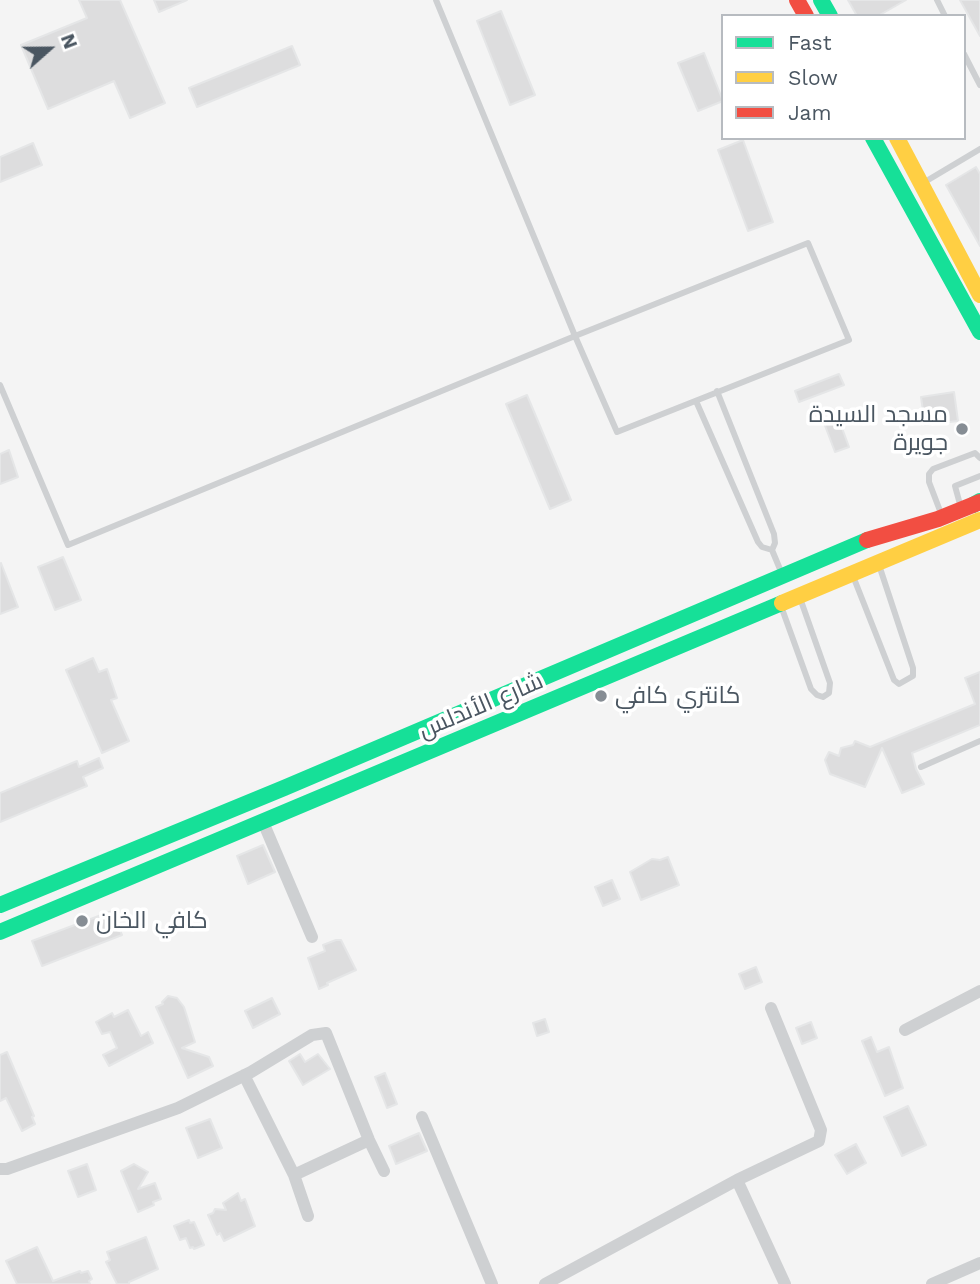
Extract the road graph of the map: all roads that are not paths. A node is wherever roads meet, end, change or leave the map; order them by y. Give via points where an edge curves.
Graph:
1 (436, 0) edge
2 (966, 58) edge
3 (980, 85) edge
4 (874, 140) edge
5 (898, 140) edge
6 (980, 149) edge
7 (922, 184) junction
8 (980, 295) edge
9 (980, 332) edge
10 (575, 335) junction
11 (0, 385) edge
12 (717, 391) junction
13 (696, 401) junction
14 (980, 458) edge
15 (980, 476) edge
16 (975, 508) edge
17 (942, 517) junction
18 (772, 550) junction
19 (878, 563) junction
20 (852, 574) junction
21 (782, 575) junction
22 (791, 600) junction
23 (980, 741) edge
24 (921, 767) dead end
25 (263, 822) junction
26 (0, 905) edge
27 (0, 932) edge
28 (312, 937) dead end
29 (980, 991) edge
30 (771, 1008) dead end
31 (905, 1030) dead end
32 (244, 1075) junction
33 (422, 1117) dead end
34 (369, 1140) junction
35 (0, 1169) edge
36 (384, 1171) dead end
37 (294, 1175) junction
38 (737, 1180) junction
39 (308, 1216) dead end
40 (980, 1262) edge
41 (492, 1284) edge
42 (545, 1284) edge
43 (785, 1284) edge
44 (932, 1284) edge

1 - 10 lane
2 - 3 lane
4 - 9 main road
5 - 7 main road
6 - 7 lane
7 - 8 main road
10 - 11 lane via 68,545
10 - 12 lane via 808,243 849,340
10 - 13 lane via 617,432
12 - 13 lane
12 - 18 lane via 774,534
13 - 18 lane via 758,542
14 - 17 lane via 975,453 929,474
15 - 16 lane via 955,486 954,491
16 - 17 main road, شارع الأندلس
16 - 19 main road, شارع الأندلس
17 - 21 main road, شارع الأندلس via 891,530
18 - 21 lane
19 - 20 main road, شارع الأندلس
19 - 20 lane via 913,668 913,676 906,682 894,680
20 - 22 main road, شارع الأندلس
21 - 22 main road
21 - 26 main road, شارع الأندلس
22 - 22 lane via 811,689 823,696 829,693 830,683
22 - 25 main road, شارع الأندلس
23 - 24 lane
25 - 27 main road, شارع الأندلس
25 - 28 street
29 - 31 street
30 - 38 street via 821,1135 814,1144
32 - 34 street via 312,1035 326,1033
32 - 35 street via 178,1108
32 - 37 street
33 - 41 street
34 - 36 street
34 - 37 street
37 - 39 street
38 - 42 street
38 - 43 street
40 - 44 street

